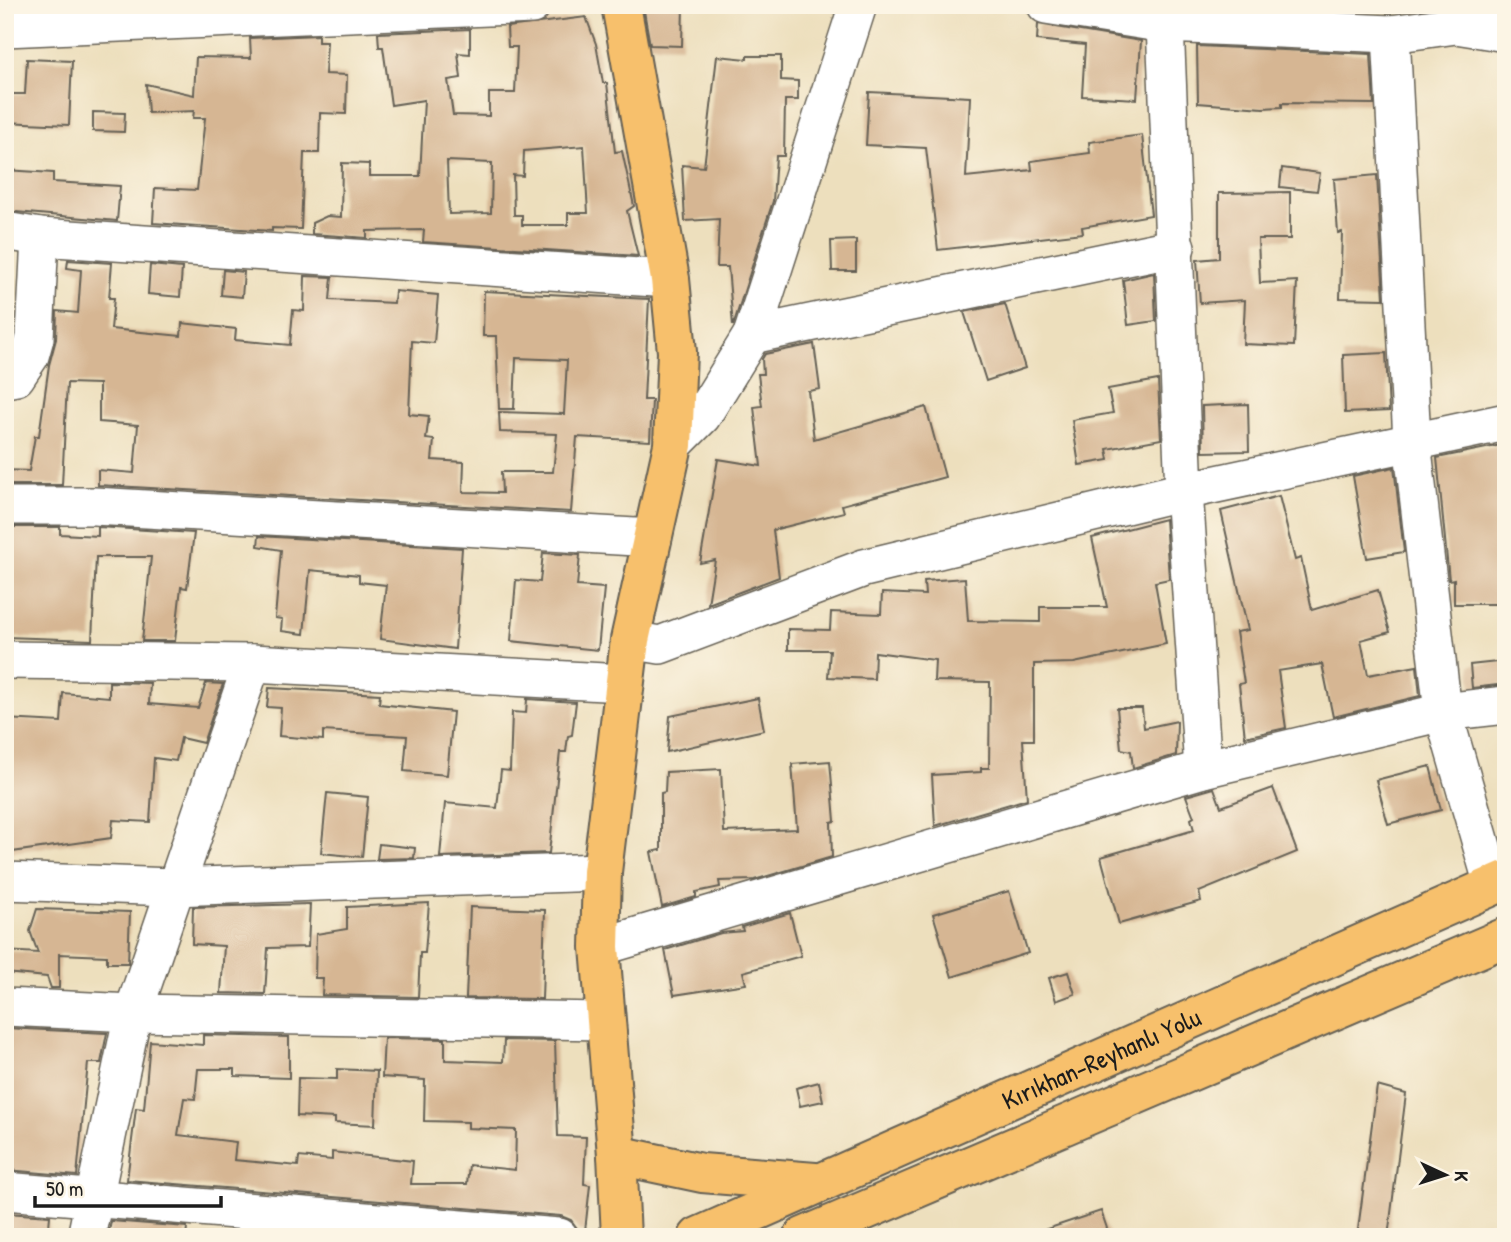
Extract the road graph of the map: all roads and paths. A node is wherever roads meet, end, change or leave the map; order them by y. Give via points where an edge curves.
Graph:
1 (533, 5) edge
2 (621, 5) edge
3 (858, 5) edge
4 (1046, 5) edge
5 (1167, 14) edge
6 (1457, 15) edge
7 (5, 28) edge
8 (1506, 33) edge
9 (1391, 34) junction
10 (23, 234) edge
11 (1176, 247) junction
12 (670, 279) junction
13 (752, 335) junction
14 (5, 379) edge
15 (1506, 422) edge
16 (1412, 441) junction
17 (673, 445) junction
18 (1184, 491) junction
19 (5, 506) edge
20 (653, 538) junction
21 (630, 640) junction
22 (5, 660) edge
23 (252, 663) junction
24 (623, 683) junction
25 (1506, 705) edge
26 (1443, 712) junction
27 (1203, 769) junction
28 (602, 872) junction
29 (5, 881) edge
30 (1499, 883) edge
31 (173, 887) junction
32 (1506, 937) edge
33 (600, 947) junction
34 (5, 1007) edge
35 (133, 1013) junction
36 (604, 1021) junction
37 (617, 1155) junction
38 (820, 1183) junction
39 (5, 1191) edge
40 (94, 1198) junction
41 (86, 1237) edge
42 (559, 1237) edge
43 (621, 1237) edge
44 (698, 1237) edge
45 (803, 1237) edge

1 - 7 street
2 - 12 main road
3 - 13 street
4 - 5 street
5 - 9 street
5 - 11 street
6 - 8 street
6 - 9 street
9 - 16 street
10 - 12 street
10 - 14 street via 34,338 30,356 16,377
11 - 13 street
11 - 18 street
12 - 17 main road via 677,352
13 - 17 street via 702,416
15 - 16 street
16 - 18 street
16 - 26 street
17 - 20 main road
18 - 21 street via 864,568 660,645
18 - 27 street
19 - 20 street via 94,506
20 - 21 main road
21 - 24 main road
22 - 23 street
23 - 24 street
23 - 31 street
24 - 28 main road
25 - 26 street
26 - 27 street
26 - 30 street
27 - 33 street
28 - 31 street
28 - 33 main road
29 - 31 street
30 - 38 main road, Kırıkhan-Reyhanlı Yolu
31 - 35 street
32 - 45 main road, Kırıkhan-Reyhanlı Yolu
33 - 36 main road
34 - 35 street
35 - 36 street
35 - 40 street
36 - 37 main road
37 - 38 main road via 702,1173
37 - 43 main road
38 - 44 main road, Kırıkhan-Reyhanlı Yolu
39 - 40 street
40 - 41 street
40 - 42 street

